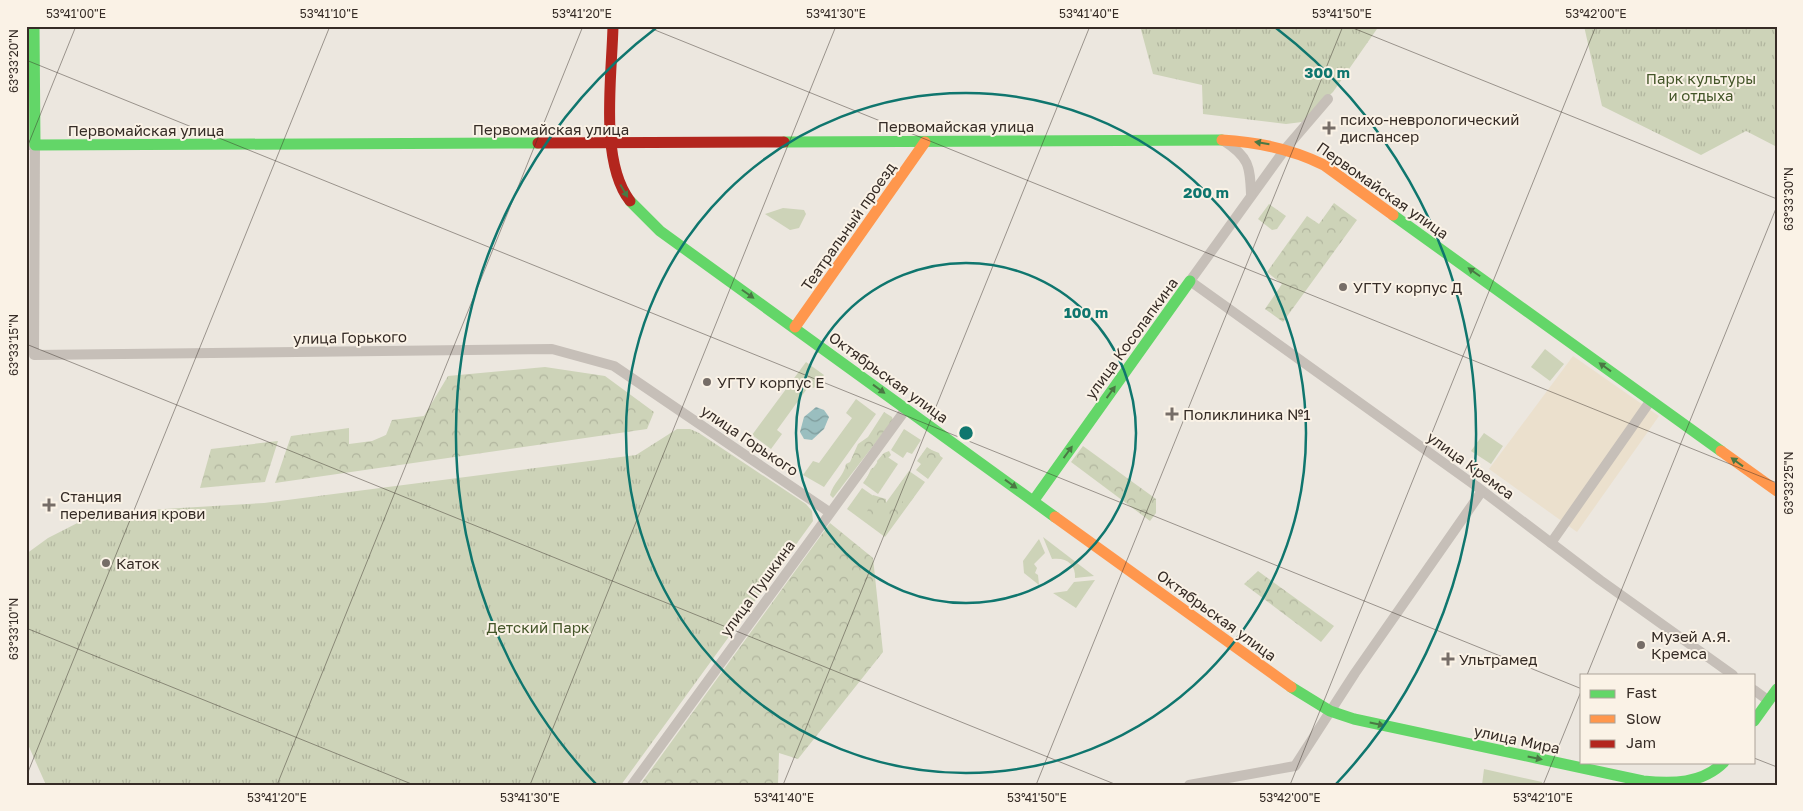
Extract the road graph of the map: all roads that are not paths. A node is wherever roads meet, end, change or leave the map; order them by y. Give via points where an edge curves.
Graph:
1 (34, 26) edge
2 (613, 26) edge
3 (1328, 99) dead end
4 (1223, 140) junction
5 (925, 142) junction
6 (612, 144) junction
7 (31, 145) edge
8 (1286, 148) junction
9 (1252, 194) junction
10 (1190, 281) junction
11 (795, 327) junction
12 (1651, 400) junction
13 (906, 409) junction
14 (1482, 491) junction
15 (1777, 491) edge
16 (1034, 500) junction
17 (829, 512) junction
18 (1551, 543) junction
19 (1732, 674) edge
20 (1777, 689) edge
21 (1756, 691) edge
22 (1769, 701) junction
23 (1330, 711) junction
24 (1756, 718) edge
25 (1722, 764) edge
26 (632, 785) edge
27 (1189, 785) edge

1 - 7 main road
2 - 6 main road, Октябрьская улица
3 - 8 street, улица Косолапкина
4 - 5 main road, Первомайская улица
8 -> 4 main road, Первомайская улица via 1260,142
4 - 9 street via 1240,151 1250,166
5 - 6 main road, Первомайская улица
5 - 11 main road, Театральный проезд
6 - 7 main road, Первомайская улица
6 -> 11 main road, Октябрьская улица via 619,184 632,205 660,231
7 - 17 street, улица Горького via 34,355 552,349 614,366
8 - 9 street, улица Косолапкина
12 -> 8 main road, Первомайская улица via 1324,165
9 - 10 street, улица Косолапкина
10 - 14 street, улица Кремса
16 -> 10 main road, улица Косолапкина
11 -> 13 main road, Октябрьская улица
15 -> 12 main road, Первомайская улица
12 - 18 street
13 -> 16 main road, Октябрьская улица
13 - 17 street, улица Пушкина
14 - 18 street, улица Кремса
14 - 23 street
16 - 23 main road, Октябрьская улица via 1303,696
17 - 26 street, улица Пушкина
18 - 19 street, улица Кремса
20 - 22 main road
21 - 22 street
22 - 24 main road
23 -> 25 main road, улица Мира via 1643,782 1666,784 1690,780 1709,774
23 - 27 street via 1295,766

